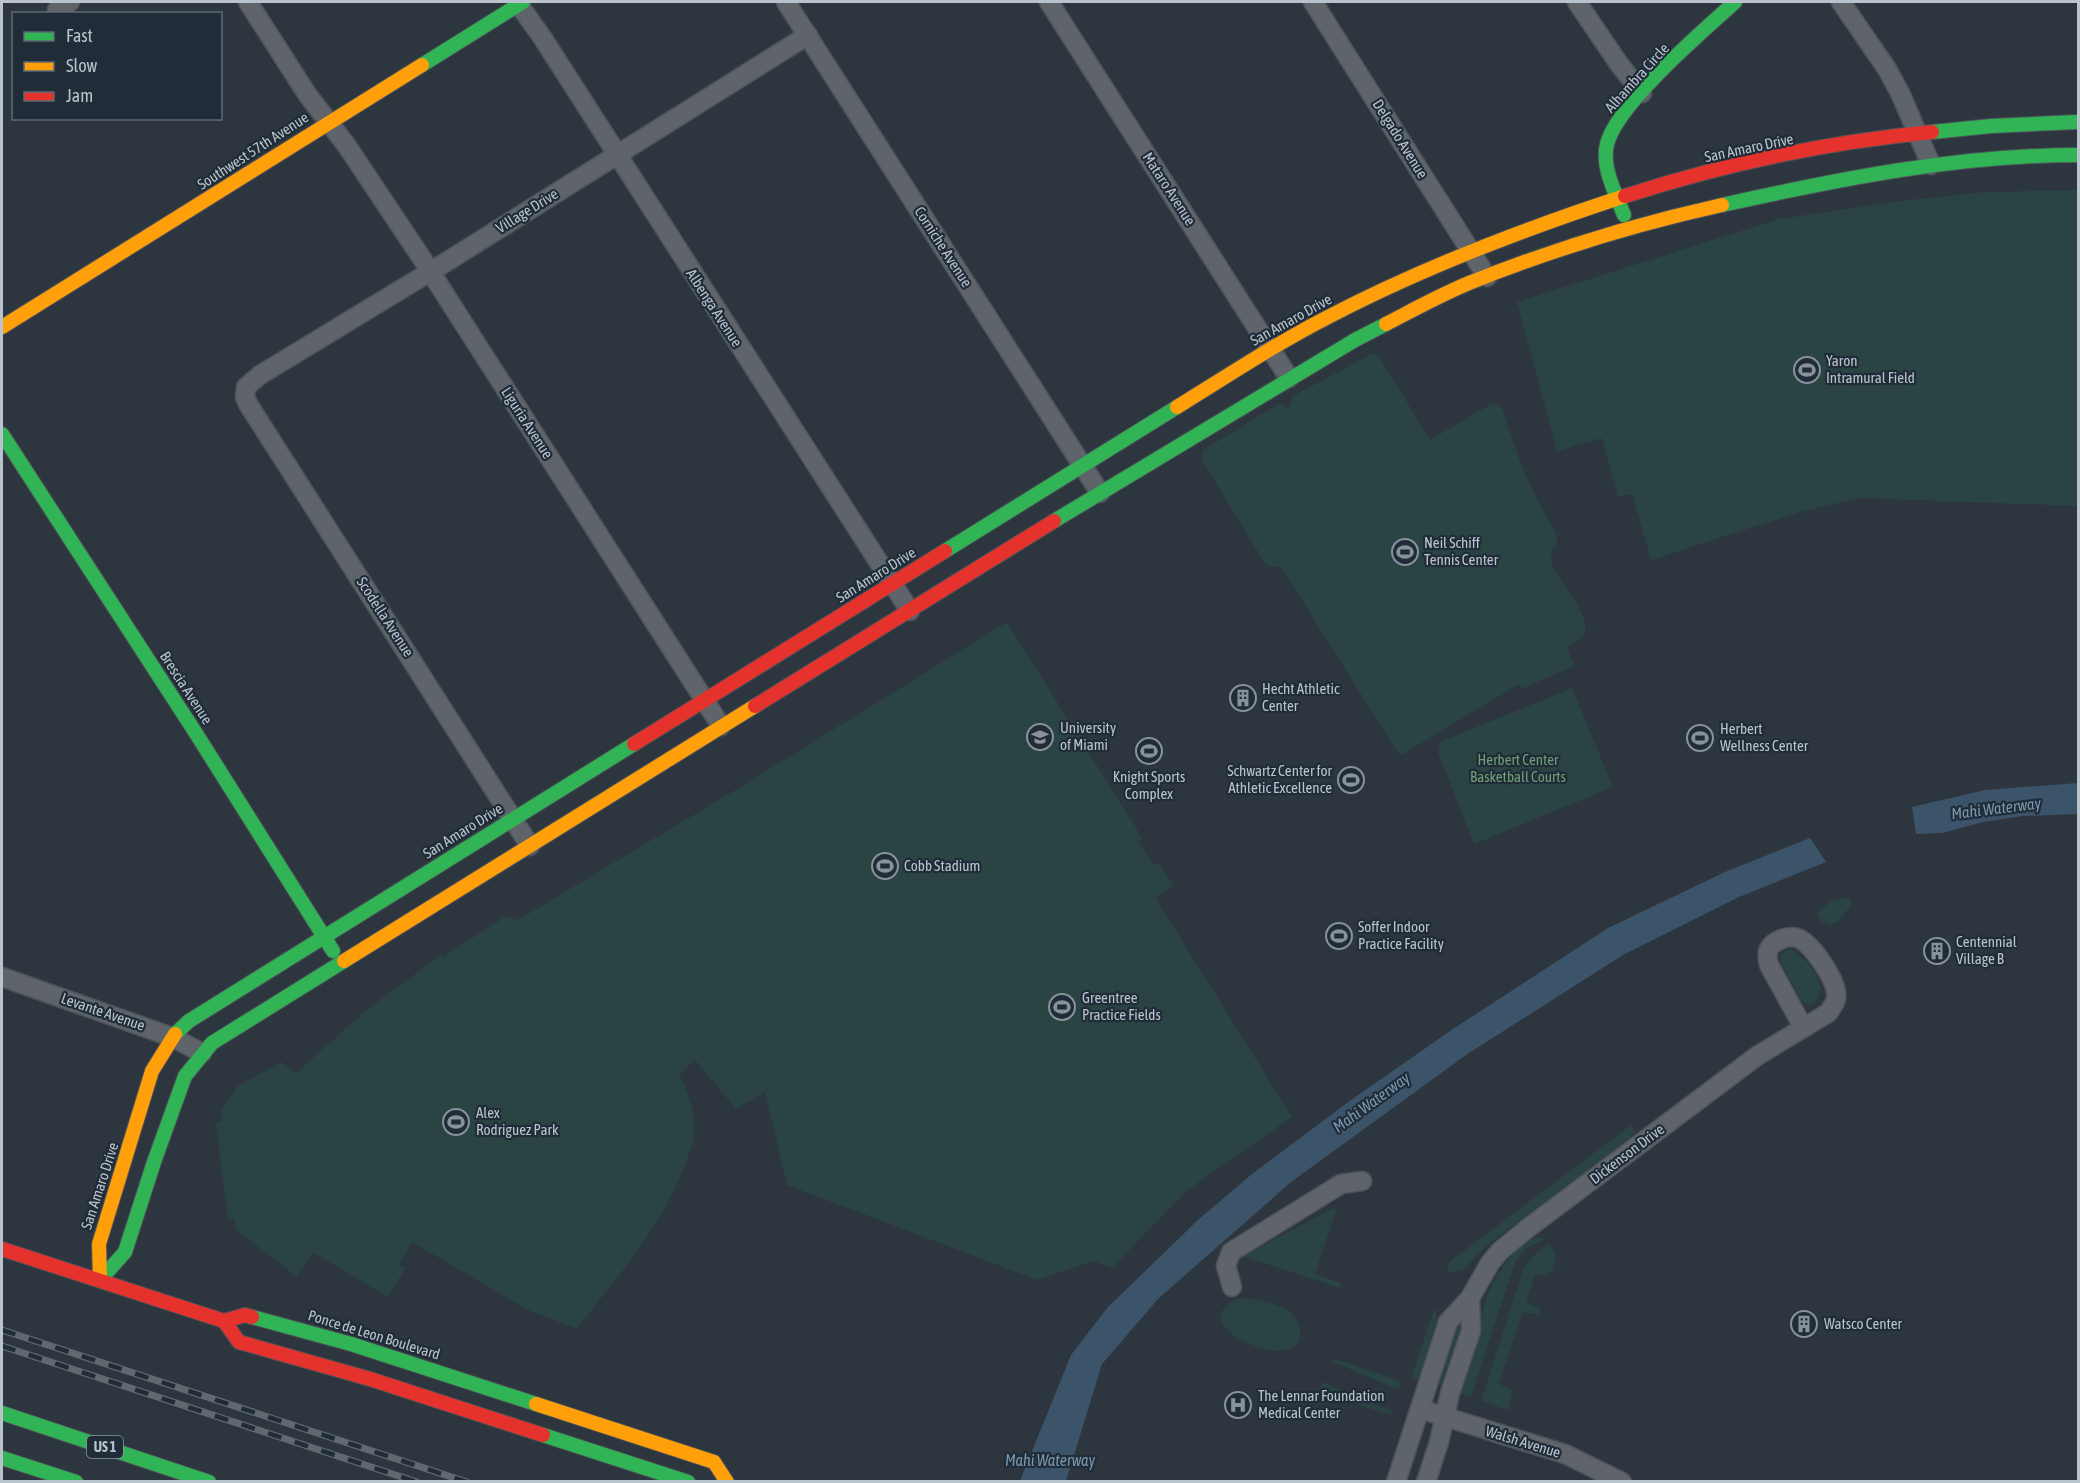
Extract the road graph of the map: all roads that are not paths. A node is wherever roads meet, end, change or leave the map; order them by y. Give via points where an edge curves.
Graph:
1 (248, 2) edge
2 (519, 2) edge
3 (786, 2) edge
4 (1049, 2) edge
5 (1313, 2) edge
6 (1577, 2) edge
7 (1735, 2) edge
8 (1841, 2) edge
9 (808, 35) junction
10 (1642, 93) junction
11 (329, 122) junction
12 (2079, 122) edge
13 (1918, 134) junction
14 (616, 155) junction
15 (2079, 155) edge
16 (1930, 165) junction
17 (1618, 198) junction
18 (1628, 228) junction
19 (1472, 250) junction
20 (430, 271) junction
21 (1487, 277) junction
22 (2, 327) edge
23 (1272, 350) junction
24 (1289, 378) junction
25 (246, 387) joint
26 (2, 434) edge
27 (1082, 464) junction
28 (1100, 493) junction
29 (892, 584) junction
30 (910, 611) junction
31 (705, 700) junction
32 (722, 726) junction
33 (513, 819) junction
34 (530, 846) junction
35 (324, 936) junction
36 (340, 963) junction
37 (2, 977) edge
38 (1803, 1027) junction
39 (172, 1036) junction
40 (202, 1053) junction
41 (1362, 1181) dead end
42 (2, 1249) edge
43 (100, 1280) junction
44 (1232, 1287) dead end
45 (1470, 1298) junction
46 (224, 1321) junction
47 (1420, 1409) junction
48 (2, 1413) edge
49 (1444, 1417) junction
50 (2, 1458) edge
51 (147, 1461) junction
52 (76, 1482) edge
53 (166, 1482) edge
54 (208, 1482) edge
55 (688, 1482) edge
56 (727, 1482) edge
57 (1396, 1482) edge
58 (1426, 1482) edge
59 (1622, 1482) edge

1 - 11 street, Liguria Avenue
2 - 11 main road, Southwest 57th Avenue
2 - 14 street, Albenga Avenue
3 - 9 street, Corniche Avenue
4 - 23 street, Mataro Avenue
5 - 19 street, Delgado Avenue
6 - 10 street
7 - 10 main road, Alhambra Circle
8 - 13 street via 1887,69
9 - 14 street, Village Drive
9 - 27 street, Corniche Avenue
10 - 17 main road, Alhambra Circle via 1606,145
11 - 20 street, Liguria Avenue
11 - 22 main road, Southwest 57th Avenue
12 - 13 main road, San Amaro Drive
13 - 16 street
13 - 17 main road, San Amaro Drive via 1762,161
14 - 20 street, Village Drive
14 - 29 street, Albenga Avenue
15 - 16 main road
16 - 18 main road via 1788,190
17 - 18 main road, Alhambra Circle
17 - 19 main road, San Amaro Drive
18 - 21 main road
19 - 21 street, Delgado Avenue
19 - 23 main road, San Amaro Drive via 1324,319
20 - 25 street, Village Drive
20 - 31 street, Liguria Avenue
21 - 24 main road via 1354,340
23 - 24 street, Mataro Avenue
23 - 27 main road, San Amaro Drive
24 - 28 main road
25 - 33 street, Scodella Avenue via 248,404
26 - 35 main road, Brescia Avenue
27 - 28 street, Corniche Avenue
27 - 29 main road, San Amaro Drive
28 - 30 main road
29 - 30 street, Albenga Avenue
29 - 31 main road, San Amaro Drive
30 - 32 main road
31 - 32 street, Liguria Avenue
31 - 33 main road, San Amaro Drive
32 - 34 main road
33 - 34 street, Scodella Avenue
33 - 35 main road, San Amaro Drive
34 - 36 main road
35 - 36 main road, Brescia Avenue
35 - 39 main road, San Amaro Drive via 189,1021
36 - 40 main road
37 - 39 street, Levante Avenue
38 - 38 street, Dickenson Drive via 1828,1013 1837,993 1827,970 1809,946 1791,937 1768,950 1769,965
38 - 45 street, Dickenson Drive via 1744,1065 1513,1240 1490,1263
39 - 40 street, Levante Avenue
39 - 43 main road, San Amaro Drive via 152,1071 99,1244
40 - 43 main road via 185,1076 125,1252
41 - 44 street via 1341,1184 1231,1252 1227,1266
42 - 43 main road, Ponce de Leon Boulevard
43 - 46 main road, Ponce de Leon Boulevard
45 - 47 street, Dickenson Drive via 1448,1322
45 - 49 street via 1471,1330
46 - 55 main road via 239,1342 370,1379
46 - 56 main road, Ponce de Leon Boulevard via 245,1315 351,1344 714,1462
47 - 49 street, Walsh Avenue
47 - 57 street, Dickenson Drive
48 - 51 main road, US 1
49 - 58 street
49 - 59 street, Walsh Avenue via 1565,1454
50 - 52 main road
51 - 53 main road
51 - 54 main road, US 1

